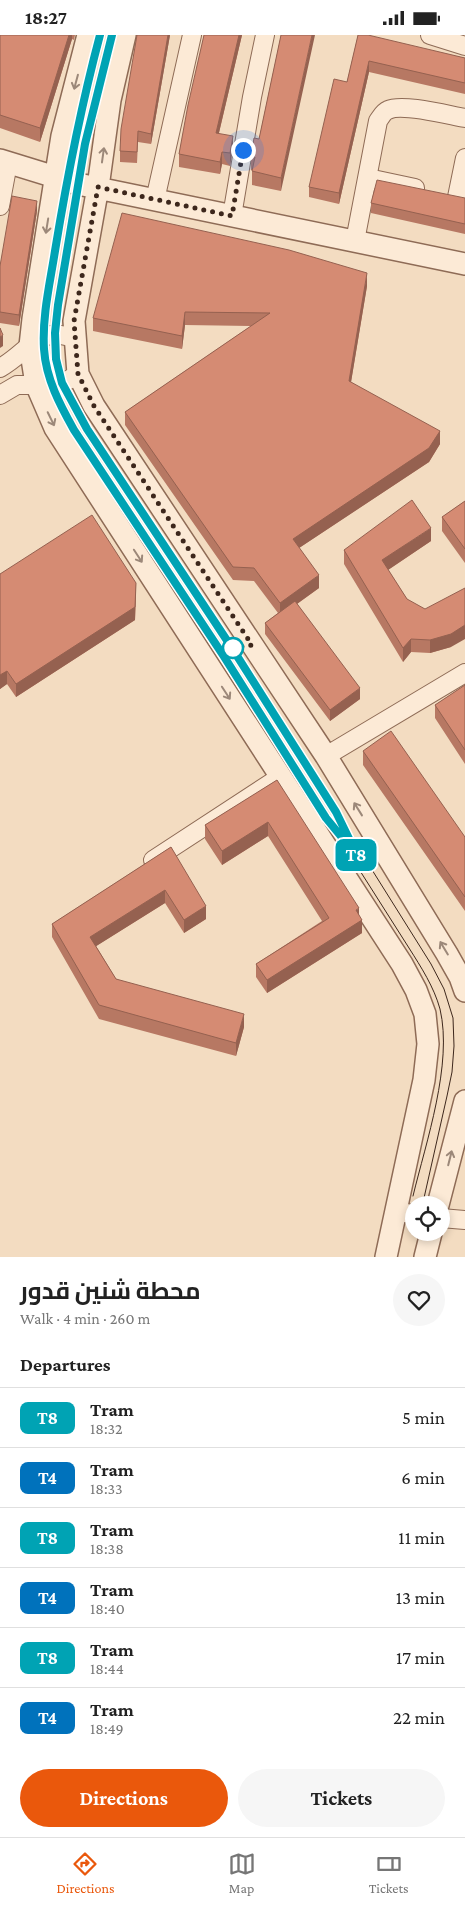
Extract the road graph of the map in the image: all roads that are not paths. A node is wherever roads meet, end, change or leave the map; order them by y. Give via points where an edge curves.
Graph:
1 (88, 35) edge
2 (126, 35) edge
3 (192, 35) edge
4 (265, 35) edge
5 (430, 35) edge
6 (465, 46) edge
7 (465, 119) edge
8 (465, 158) edge
9 (4, 161) edge
10 (55, 178) junction
11 (368, 178) junction
12 (98, 187) junction
13 (461, 198) edge
14 (155, 200) junction
15 (0, 206) edge
16 (232, 216) junction
17 (355, 241) junction
18 (465, 264) edge
19 (76, 339) junction
20 (30, 346) junction
21 (0, 368) edge
22 (78, 374) junction
23 (36, 384) junction
24 (0, 395) edge
25 (465, 673) edge
26 (326, 756) junction
27 (280, 777) junction
28 (142, 866) edge
29 (465, 991) edge
30 (465, 1101) edge
31 (407, 1196) edge
32 (440, 1196) edge
33 (405, 1213) edge
34 (450, 1219) edge
35 (465, 1220) edge
36 (429, 1241) edge
37 (386, 1257) edge
38 (425, 1257) edge

1 -> 10 street via 62,136
12 -> 2 street via 110,100
3 - 14 street
4 - 16 street
5 - 6 street
7 - 11 street via 406,107 386,110 378,121
8 - 13 street
9 - 10 street
9 - 15 street
10 - 12 street
10 -> 20 street
11 - 13 street
11 - 17 street
12 - 14 street
12 - 19 street via 74,321
14 - 16 street
16 - 17 street
17 - 18 street
19 - 20 street via 55,333 44,335
19 - 22 street
20 - 21 street
20 - 23 street
22 - 23 street via 65,382
22 - 26 street via 94,406
23 - 24 street via 17,385
23 -> 27 street via 55,428
25 - 26 street
29 -> 26 street via 448,954
27 - 28 street
27 - 31 street via 402,964 425,1014 428,1044
32 -> 30 street
33 - 37 street
34 - 35 street
36 - 38 street

